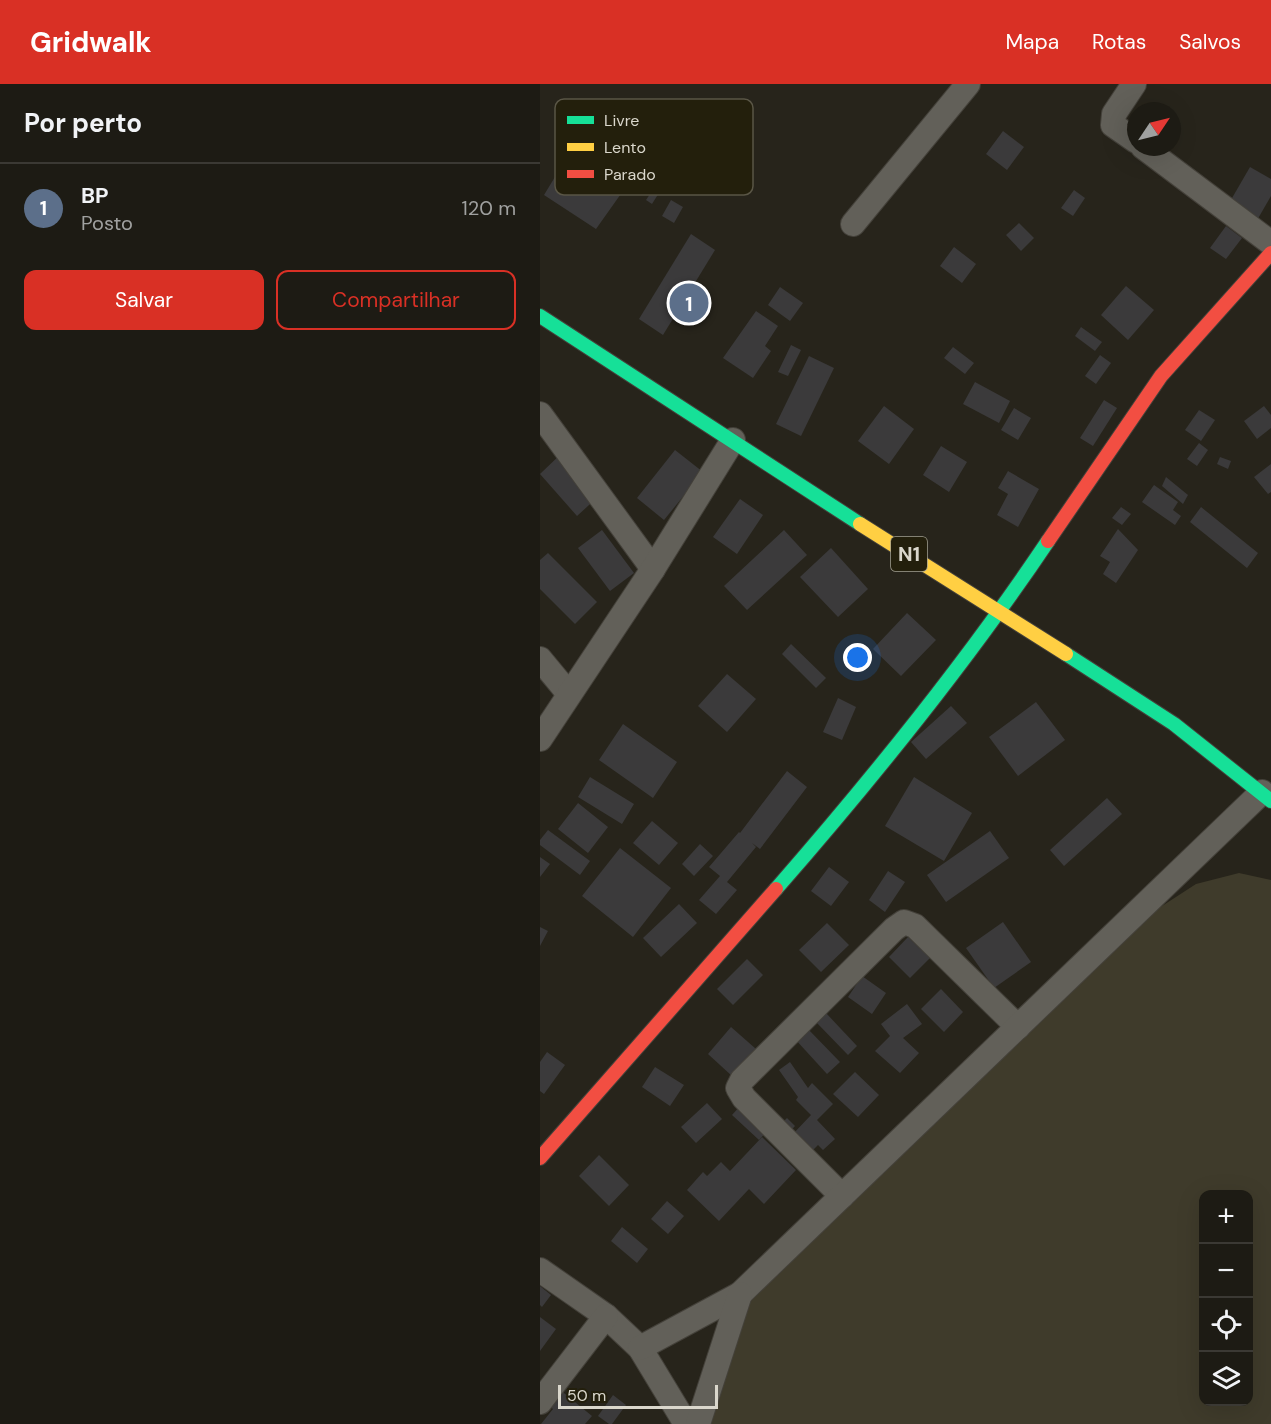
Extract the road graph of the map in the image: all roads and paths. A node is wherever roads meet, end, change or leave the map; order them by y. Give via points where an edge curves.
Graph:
1 (968, 84) edge
2 (1134, 84) edge
3 (1127, 135) edge
4 (1155, 156) edge
5 (853, 224) dead end
6 (1271, 243) edge
7 (1271, 253) edge
8 (540, 316) edge
9 (540, 414) edge
10 (734, 440) junction
11 (653, 569) junction
12 (1000, 613) junction
13 (540, 659) edge
14 (569, 694) junction
15 (540, 739) edge
16 (1266, 797) edge
17 (1018, 1027) junction
18 (540, 1158) edge
19 (842, 1196) junction
20 (540, 1270) edge
21 (740, 1294) junction
22 (606, 1316) junction
23 (640, 1348) junction
24 (540, 1402) edge
25 (686, 1424) edge
26 (698, 1424) edge

1 - 5 street
2 - 3 street via 1113,114 1113,125
4 - 6 street
7 - 12 main road via 1143,399
8 - 10 main road, N1
9 - 11 street
10 - 11 street
10 - 12 main road, N1
11 - 14 street
12 - 16 main road, N1 via 1171,719
12 - 18 main road via 838,818
13 - 14 street
14 - 15 street
16 - 17 street
17 - 19 street
17 - 19 street via 915,926 904,922 894,929 738,1088
19 - 21 street
20 - 22 street
21 - 23 street
21 - 26 street
22 - 23 street
22 - 24 street
23 - 25 street

